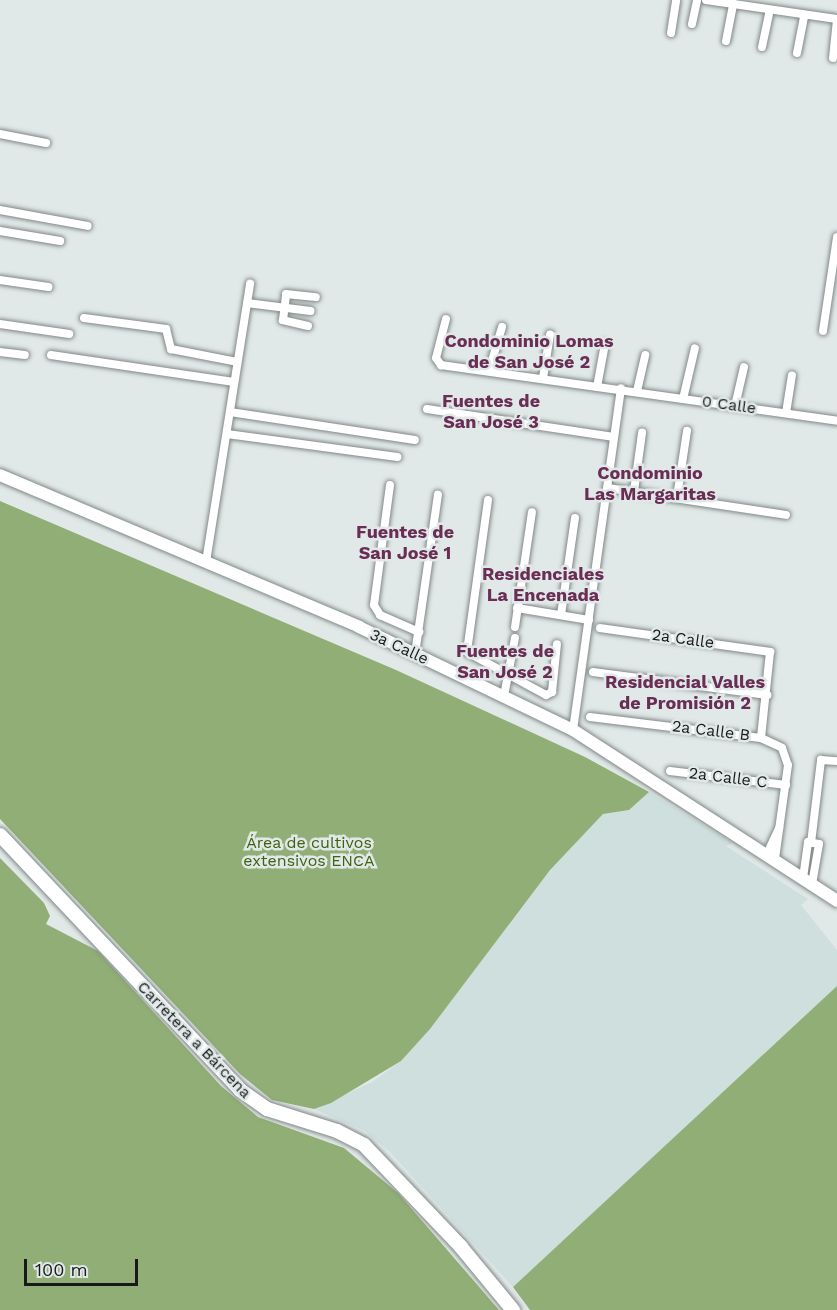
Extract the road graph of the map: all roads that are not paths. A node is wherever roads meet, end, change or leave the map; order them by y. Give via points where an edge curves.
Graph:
1 (676, 0) edge
2 (697, 0) edge
3 (706, 0) edge
4 (732, 4) junction
5 (770, 10) junction
6 (804, 16) junction
7 (837, 21) edge
8 (692, 24) dead end
9 (671, 33) dead end
10 (726, 41) dead end
11 (762, 47) dead end
12 (797, 54) dead end
13 (833, 58) dead end
14 (0, 134) edge
15 (46, 143) dead end
16 (0, 210) edge
17 (88, 226) dead end
18 (0, 231) edge
19 (837, 237) edge
20 (60, 241) dead end
21 (837, 242) edge
22 (0, 280) edge
23 (250, 283) dead end
24 (48, 287) dead end
25 (316, 297) dead end
26 (247, 303) junction
27 (284, 308) junction
28 (311, 311) dead end
29 (84, 318) dead end
30 (446, 319) dead end
31 (0, 324) edge
32 (308, 326) dead end
33 (502, 327) dead end
34 (824, 331) dead end
35 (69, 334) dead end
36 (550, 335) dead end
37 (605, 344) dead end
38 (695, 348) dead end
39 (0, 352) edge
40 (25, 355) dead end
41 (51, 355) dead end
42 (645, 355) dead end
43 (237, 362) junction
44 (744, 367) dead end
45 (489, 371) junction
46 (792, 375) dead end
47 (543, 378) junction
48 (234, 382) junction
49 (597, 387) junction
50 (621, 388) junction
51 (637, 391) junction
52 (683, 399) junction
53 (735, 406) junction
54 (428, 409) dead end
55 (230, 412) junction
56 (786, 413) junction
57 (837, 421) edge
58 (687, 431) dead end
59 (642, 433) dead end
60 (227, 434) junction
61 (614, 437) junction
62 (415, 440) dead end
63 (397, 457) dead end
64 (0, 475) edge
65 (390, 485) dead end
66 (608, 488) junction
67 (634, 491) junction
68 (438, 495) dead end
69 (677, 497) junction
70 (488, 500) dead end
71 (532, 512) dead end
72 (786, 515) dead end
73 (575, 518) dead end
74 (206, 562) junction
75 (518, 608) junction
76 (561, 615) junction
77 (589, 620) junction
78 (514, 627) dead end
79 (600, 628) dead end
80 (419, 632) junction
81 (515, 639) dead end
82 (557, 644) dead end
83 (416, 654) junction
84 (593, 672) dead end
85 (510, 675) junction
86 (767, 695) junction
87 (504, 696) junction
88 (590, 717) dead end
89 (573, 730) junction
90 (762, 738) junction
91 (837, 761) edge
92 (670, 771) dead end
93 (786, 785) junction
94 (0, 835) edge
95 (771, 857) junction
96 (807, 881) junction
97 (837, 901) edge
98 (513, 1310) edge

1 - 9 street
2 - 8 street
3 - 4 street
4 - 5 street
4 - 10 street
5 - 6 street
5 - 11 street
6 - 7 street
6 - 12 street
7 - 13 street
14 - 15 street
16 - 17 street
18 - 20 street
19 - 21 street
21 - 34 street
22 - 24 street
23 - 26 street
25 - 27 street via 288,292
26 - 27 street
26 - 43 street
27 - 28 street
27 - 32 street via 283,320
29 - 43 street via 166,329 171,350
30 - 45 street, 0 Calle via 436,363
31 - 35 street
33 - 45 street
36 - 47 street
37 - 49 street
38 - 52 street
39 - 40 street
41 - 48 street
42 - 51 street
43 - 48 street
44 - 53 street
45 - 47 street, 0 Calle
46 - 56 street
47 - 49 street, 0 Calle
48 - 55 street
49 - 50 street, 0 Calle
50 - 51 street, 0 Calle
50 - 61 street
51 - 52 street, 0 Calle
52 - 53 street, 0 Calle
53 - 56 street, 0 Calle
54 - 61 street
55 - 60 street
55 - 62 street
56 - 57 street, 0 Calle
58 - 69 street
59 - 67 street
60 - 63 street
60 - 74 street
61 - 66 street
64 - 74 main road, 3a Calle
65 - 80 street via 374,606 380,615
66 - 67 street
66 - 77 street
67 - 69 street
68 - 80 street
69 - 72 street
70 - 85 street via 467,652
71 - 75 street
73 - 76 street
74 - 83 main road, 3a Calle
75 - 76 street
75 - 78 street
76 - 77 street
77 - 89 street
79 - 86 street, 2a Calle via 767,651 772,655
80 - 83 street
81 - 85 street
82 - 85 street via 552,692 546,695
83 - 87 main road, 3a Calle
84 - 86 street
85 - 87 street
86 - 90 street
87 - 89 main road, 3a Calle
88 - 90 street, 2a Calle B
89 - 95 main road, 3a Calle
90 - 93 street via 786,755
91 - 96 street via 824,758 821,762
92 - 93 street, 2a Calle C
93 - 95 street via 782,823
94 - 98 main road, Carretera a Bárcena via 240,1090 267,1109 336,1131 370,1150
95 - 96 main road, 3a Calle
96 - 97 main road, 3a Calle

